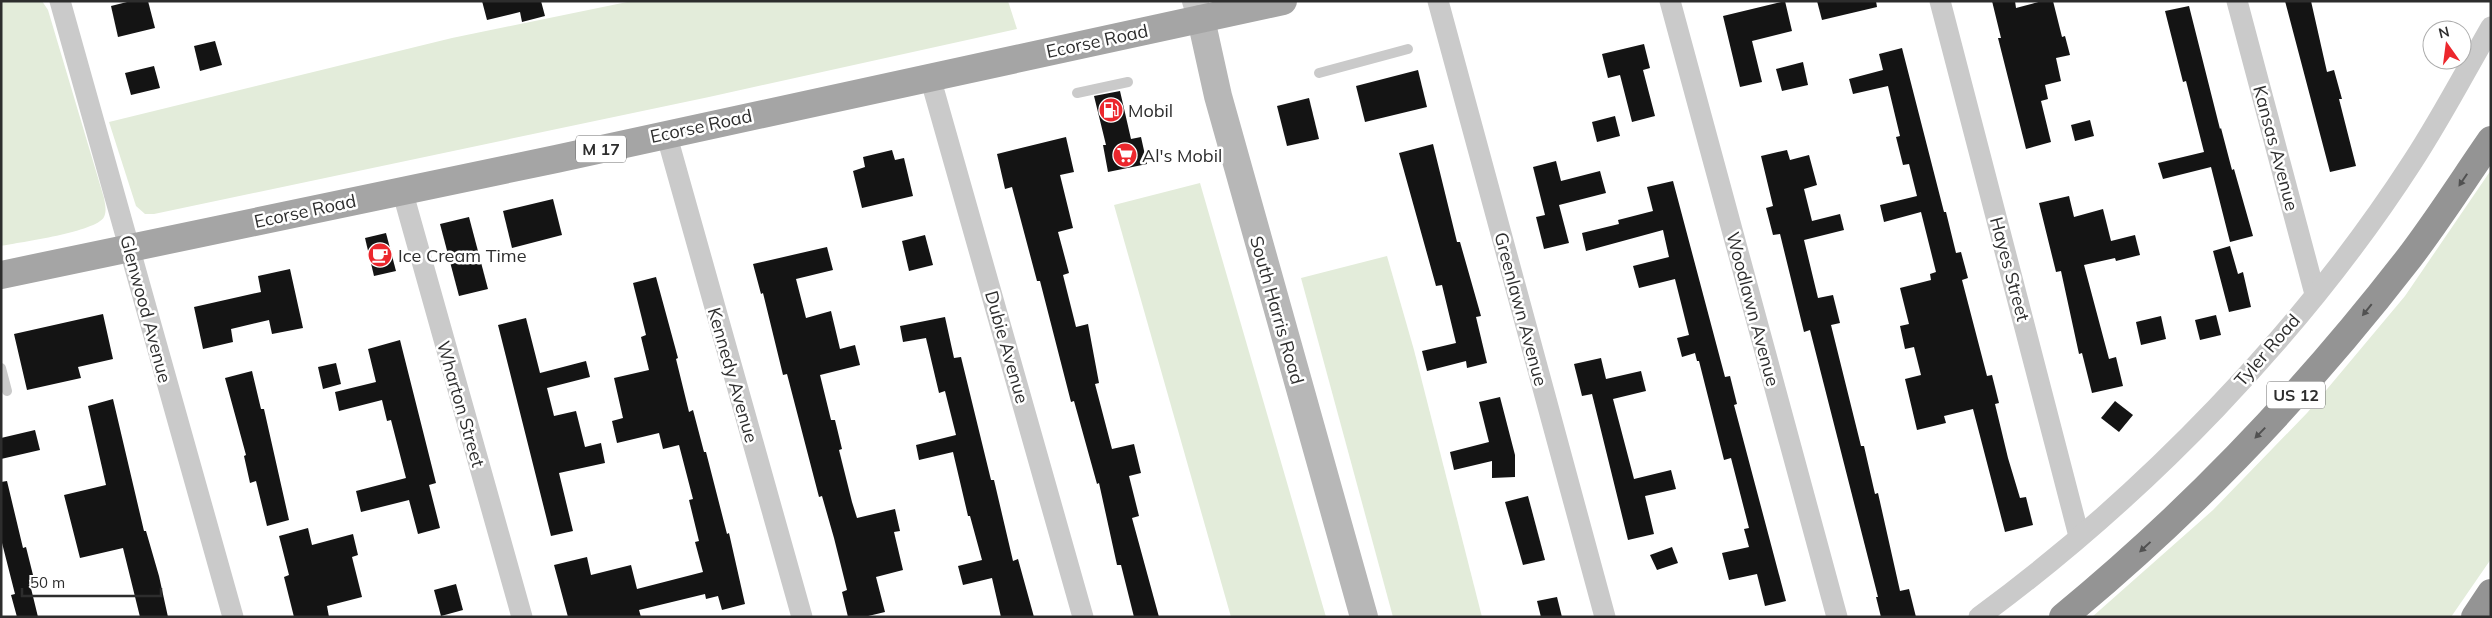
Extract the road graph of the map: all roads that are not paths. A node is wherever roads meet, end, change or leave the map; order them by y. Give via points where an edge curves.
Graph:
1 (60, 1) edge
2 (1283, 1) edge
3 (1438, 1) edge
4 (1670, 1) edge
5 (1940, 1) edge
6 (2237, 1) edge
7 (1198, 10) edge
8 (2491, 27) edge
9 (1408, 48) dead end
10 (1319, 73) dead end
11 (930, 77) junction
12 (1128, 82) dead end
13 (1077, 93) dead end
14 (666, 133) junction
15 (2491, 140) edge
16 (402, 190) junction
17 (129, 247) junction
18 (1, 275) edge
19 (2315, 294) junction
20 (1, 368) edge
21 (7, 391) dead end
22 (2079, 536) junction
23 (2491, 593) edge
24 (233, 617) edge
25 (522, 617) edge
26 (802, 617) edge
27 (1083, 617) edge
28 (1364, 617) edge
29 (1605, 617) edge
30 (1837, 617) edge
31 (1979, 617) edge
32 (2063, 617) edge
33 (2475, 617) edge

1 - 17 street, Glenwood Avenue
2 - 7 main road, Ecorse Road / M 17
3 - 29 street, Greenlawn Avenue
4 - 30 street, Woodlawn Avenue
5 - 22 street, Hayes Street
6 - 19 street, Kansas Avenue
7 - 11 main road, Ecorse Road / M 17
7 - 28 main road, South Harris Road via 1220,106
8 - 19 street, Tyler Road via 2413,161
9 - 10 lane
11 - 14 main road, Ecorse Road / M 17
11 - 27 street, Dubie Avenue
12 - 13 lane
14 - 16 main road, Ecorse Road / M 17
14 - 26 street, Kennedy Avenue
15 -> 32 highway, US 12 via 2410,257 2309,382 2208,487 2124,567
16 - 17 main road, Ecorse Road / M 17
16 - 25 street, Wharton Street
17 - 18 main road, Ecorse Road / M 17
17 - 24 street, Glenwood Avenue
19 - 22 street, Tyler Road via 2250,371 2169,457
20 - 21 lane
22 - 31 street, Tyler Road
23 - 33 highway

